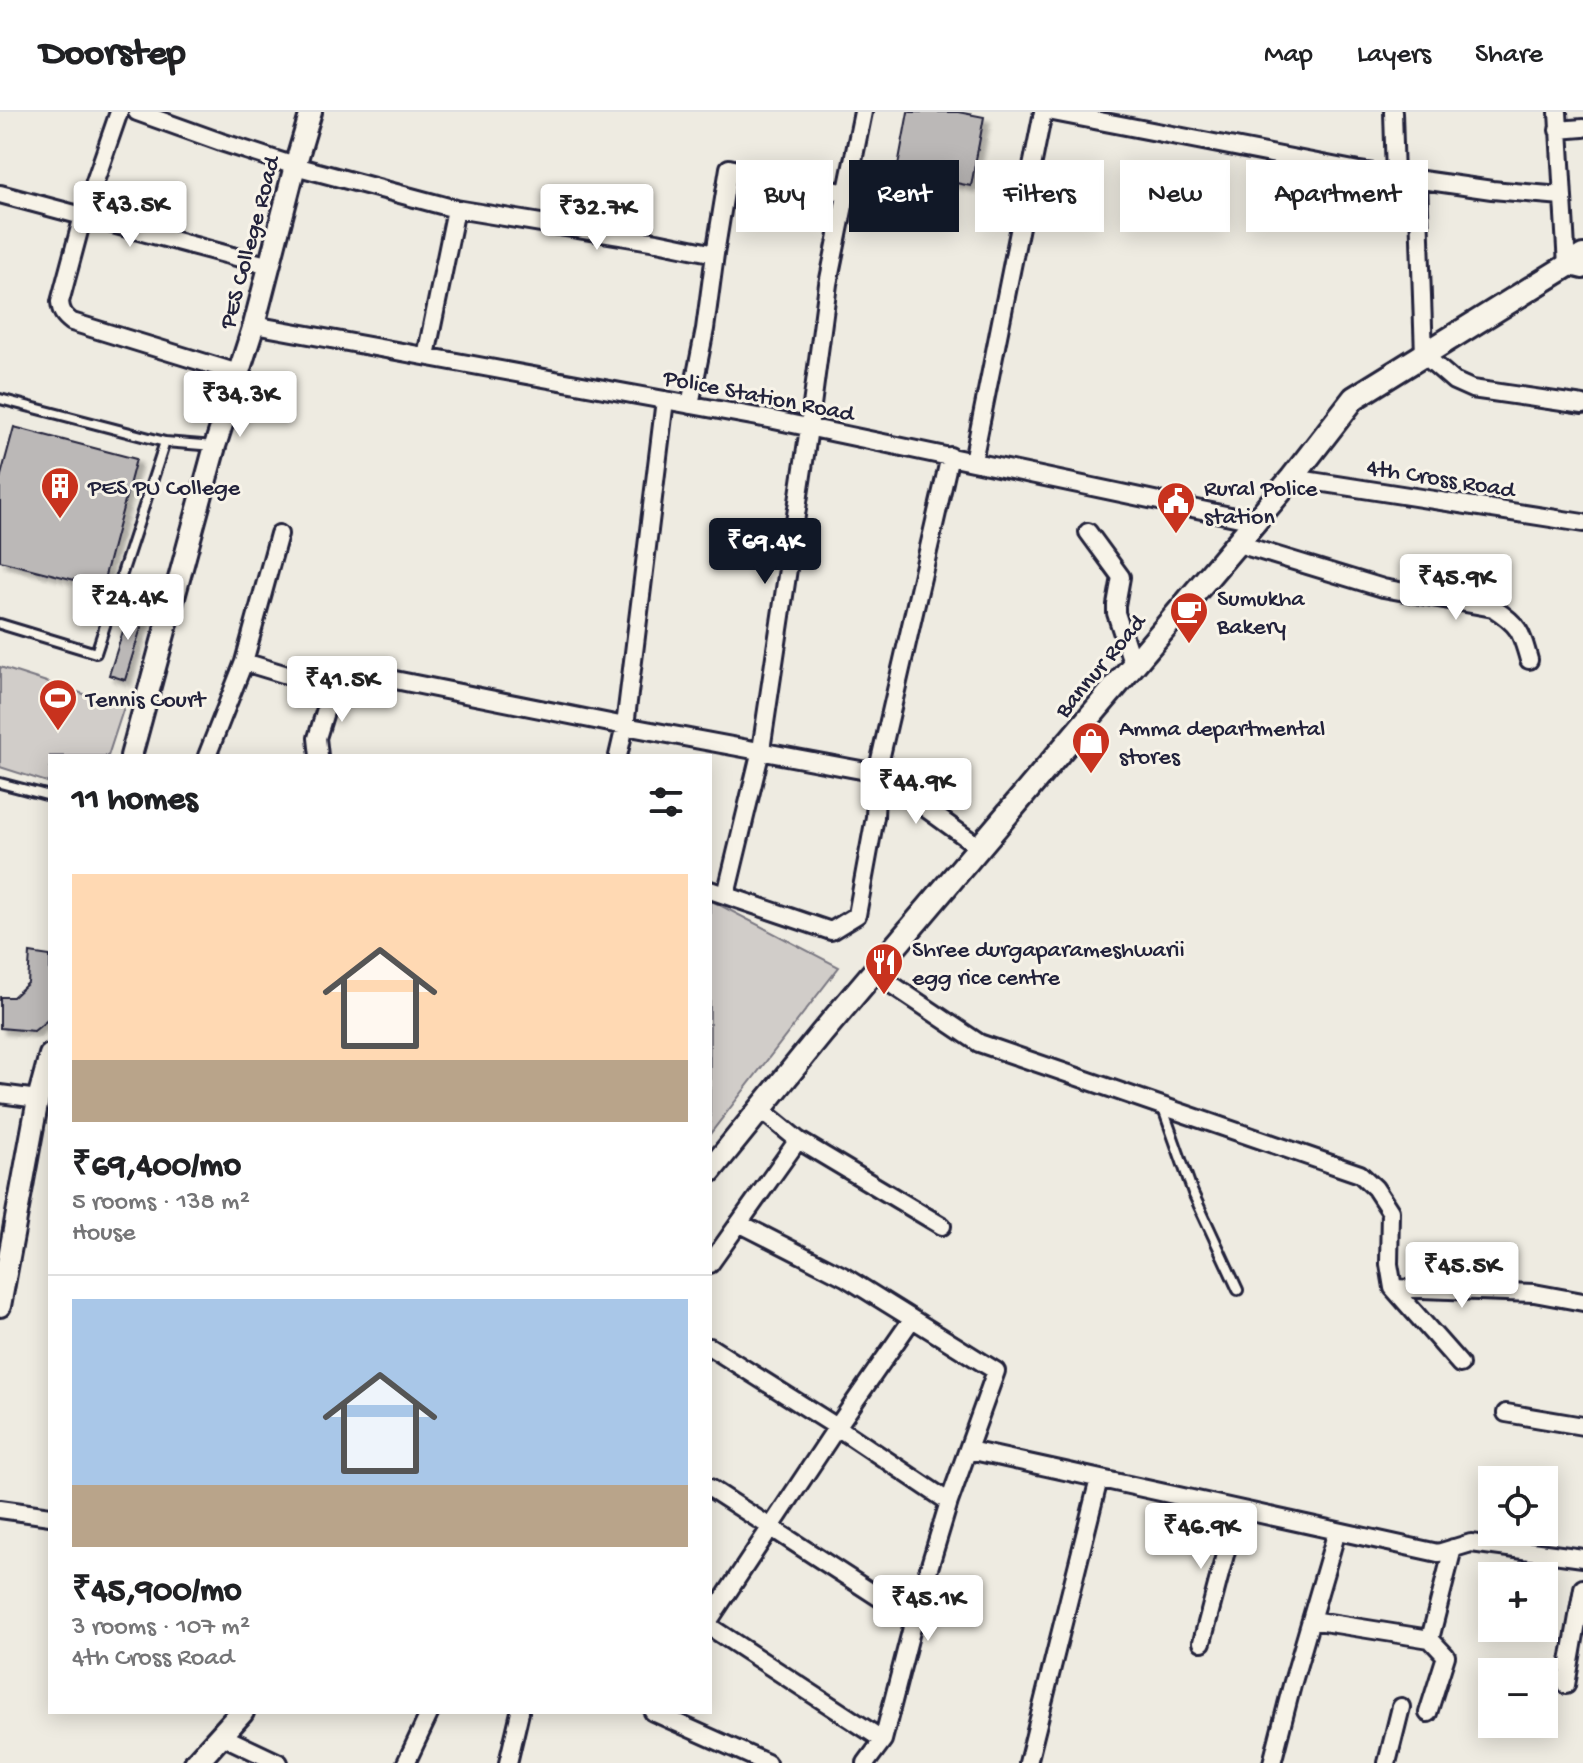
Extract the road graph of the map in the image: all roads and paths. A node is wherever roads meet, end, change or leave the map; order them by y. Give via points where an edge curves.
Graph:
1 (119, 112) edge
2 (137, 112) edge
3 (311, 112) edge
4 (863, 112) edge
5 (1043, 112) edge
6 (1053, 112) edge
7 (1393, 112) edge
8 (1558, 112) edge
9 (1099, 116) edge
10 (1583, 128) edge
11 (1558, 130) junction
12 (1307, 160) edge
13 (1394, 160) edge
14 (295, 166) junction
15 (1428, 181) edge
16 (847, 193) junction
17 (0, 194) edge
18 (1562, 196) junction
19 (456, 209) junction
20 (83, 216) junction
21 (1420, 232) edge
22 (715, 254) junction
23 (1578, 264) edge
24 (270, 266) junction
25 (254, 325) junction
26 (1424, 355) junction
27 (426, 356) junction
28 (238, 373) junction
29 (0, 399) edge
30 (665, 400) junction
31 (690, 405) junction
32 (1583, 405) edge
33 (809, 428) junction
34 (165, 442) junction
35 (215, 446) junction
36 (950, 456) junction
37 (973, 461) junction
38 (1292, 478) junction
39 (1254, 521) junction
40 (1583, 523) edge
41 (1088, 532) dead end
42 (279, 534) dead end
43 (1235, 543) junction
44 (0, 624) edge
45 (1529, 660) dead end
46 (244, 662) junction
47 (1133, 665) junction
48 (332, 689) junction
49 (625, 726) junction
50 (761, 750) junction
51 (132, 754) edge
52 (208, 754) edge
53 (319, 754) edge
54 (618, 754) edge
55 (877, 773) junction
56 (0, 783) edge
57 (48, 795) edge
58 (979, 847) junction
59 (718, 892) edge
60 (873, 972) junction
61 (48, 1067) edge
62 (0, 1094) edge
63 (1162, 1106) junction
64 (760, 1109) junction
65 (41, 1110) edge
66 (798, 1140) junction
67 (712, 1169) edge
68 (739, 1223) junction
69 (942, 1226) dead end
70 (712, 1261) edge
71 (1393, 1288) junction
72 (1238, 1290) dead end
73 (1583, 1302) edge
74 (0, 1306) edge
75 (912, 1319) junction
76 (712, 1348) edge
77 (1460, 1364) dead end
78 (1506, 1413) dead end
79 (1583, 1426) edge
80 (837, 1427) junction
81 (969, 1450) junction
82 (1099, 1479) junction
83 (712, 1489) edge
84 (949, 1502) junction
85 (0, 1509) edge
86 (1237, 1509) junction
87 (48, 1516) edge
88 (771, 1528) junction
89 (1337, 1531) junction
90 (1453, 1548) junction
91 (1583, 1558) edge
92 (1583, 1588) edge
93 (712, 1616) edge
94 (914, 1620) junction
95 (1311, 1620) junction
96 (712, 1628) edge
97 (1430, 1639) junction
98 (1202, 1642) dead end
99 (1566, 1685) dead end
100 (1401, 1707) dead end
101 (1428, 1713) dead end
102 (240, 1714) edge
103 (429, 1714) edge
104 (520, 1714) edge
105 (657, 1714) edge
106 (222, 1736) junction
107 (883, 1740) junction
108 (510, 1762) edge
109 (196, 1763) edge
110 (279, 1763) edge
111 (406, 1763) edge
112 (767, 1763) edge
113 (866, 1763) edge
114 (1028, 1763) edge
115 (1272, 1763) edge
116 (1387, 1763) edge

1 - 20 street
2 - 14 street
3 - 14 street, PES College Road
4 - 16 street
5 - 37 street
6 - 9 street
7 - 13 street
8 - 11 street
9 - 12 street
10 - 11 street
11 - 18 street
14 - 19 street
14 - 24 street, PES College Road
15 - 18 street
16 - 22 street via 729,168
16 - 33 street via 828,284
17 - 20 street
18 - 23 street
19 - 22 street
19 - 27 street
20 - 24 street
20 - 28 street via 60,302 65,317
21 - 26 street
22 - 31 street
23 - 26 main road, Bannur Road
24 - 25 street, PES College Road
25 - 27 street, Police Station Road
25 - 28 street, PES College Road
26 - 32 street via 1472,389
26 - 38 main road, Bannur Road via 1354,398
27 - 30 street, Police Station Road
28 - 35 street, PES College Road
29 - 34 lane
30 - 31 street, Police Station Road
30 - 49 street
31 - 33 street, Police Station Road
33 - 36 street, Police Station Road
33 - 50 street
34 - 35 lane
34 - 44 lane via 96,653
35 - 51 street, PES College Road
36 - 37 street, Police Station Road
36 - 55 street
37 - 39 street, Police Station Road
38 - 39 main road, Bannur Road
38 - 40 street, 4th Cross Road
39 - 43 main road, Bannur Road
41 - 47 street via 1121,577 1116,613
42 - 46 street
43 - 45 street via 1383,588 1493,608 1522,633
43 - 47 main road, Bannur Road
46 - 48 street
46 - 52 street
47 - 58 main road, Bannur Road
48 - 49 street via 353,695 385,678
48 - 53 street via 317,738
49 - 50 street
49 - 54 street
50 - 55 street
50 - 59 street
55 - 58 street
55 - 59 street via 875,817 857,915 831,931
56 - 57 lane
58 - 60 main road, Bannur Road
60 - 63 street via 979,1043
60 - 64 main road, Bannur Road
61 - 65 street
62 - 65 street
63 - 71 street via 1360,1174 1390,1211
63 - 72 lane via 1193,1193
64 - 66 street
64 - 67 main road, Bannur Road
65 - 74 street
66 - 68 street
66 - 69 street
68 - 70 street
68 - 75 street via 845,1277
71 - 73 street via 1534,1293
71 - 77 street
75 - 80 street
75 - 81 street via 996,1371
76 - 80 street
78 - 79 street
80 - 84 street
80 - 88 street
81 - 82 street
81 - 84 street
82 - 86 street
82 - 114 street
83 - 88 street
84 - 94 street
85 - 87 street
86 - 89 street
86 - 98 street
88 - 93 street
88 - 94 street
89 - 90 street via 1438,1553
89 - 95 street
90 - 91 street via 1471,1543
90 - 97 street
92 - 99 street
94 - 107 street
95 - 97 street
95 - 115 street
96 - 107 street
97 - 101 street via 1446,1656
100 - 116 street
102 - 106 main road
103 - 111 street
104 - 108 street
105 - 112 street
106 - 109 main road
106 - 110 street
107 - 113 street

